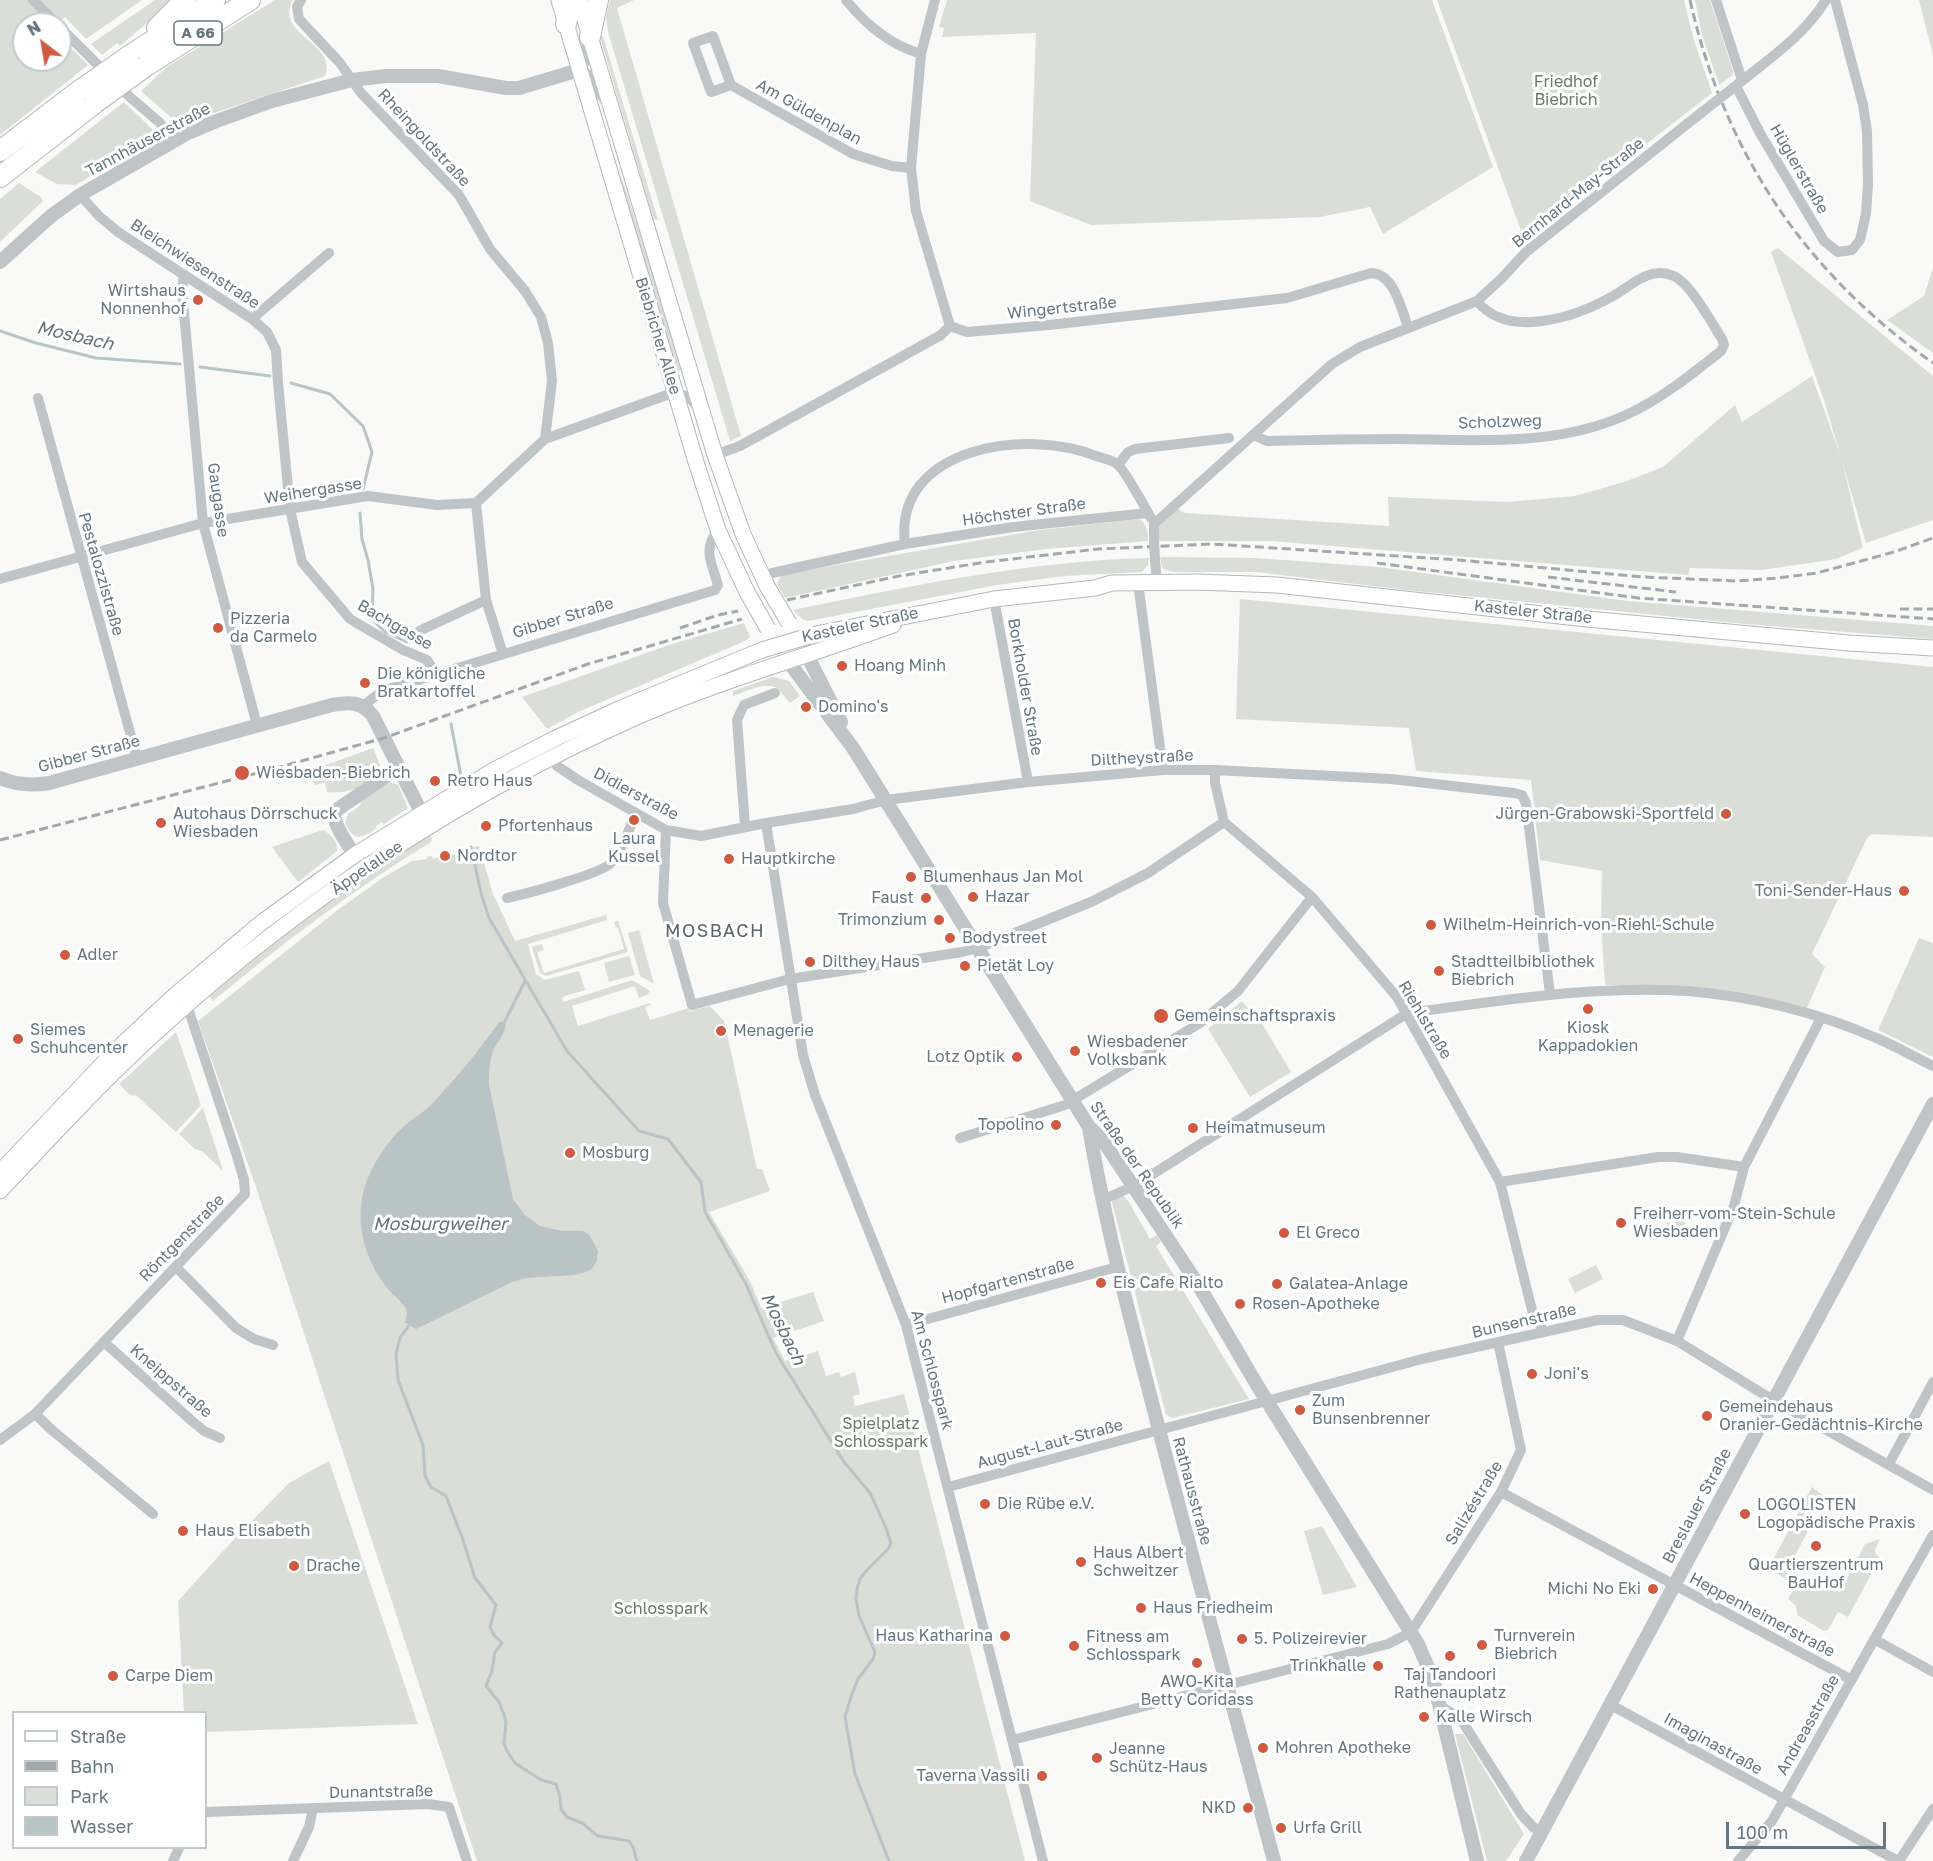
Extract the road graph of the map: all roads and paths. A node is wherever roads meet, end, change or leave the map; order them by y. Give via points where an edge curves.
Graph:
1 (33, 0) edge
2 (185, 0) edge
3 (215, 0) edge
4 (250, 0) edge
5 (301, 0) edge
6 (559, 0) edge
7 (571, 0) edge
8 (579, 0) edge
9 (598, 0) edge
10 (846, 0) edge
11 (935, 0) edge
12 (1716, 0) edge
13 (1826, 0) edge
14 (1835, 0) edge
15 (45, 12) edge
16 (566, 24) junction
17 (591, 37) junction
18 (72, 40) edge
19 (921, 54) junction
20 (129, 56) junction
21 (579, 70) junction
22 (352, 81) junction
23 (730, 85) junction
24 (1737, 85) junction
25 (610, 105) junction
26 (175, 140) junction
27 (7, 145) edge
28 (911, 168) junction
29 (0, 177) edge
30 (80, 195) junction
31 (329, 253) dead end
32 (0, 262) edge
33 (184, 275) junction
34 (1477, 301) junction
35 (252, 319) junction
36 (950, 326) junction
37 (1408, 327) junction
38 (675, 392) junction
39 (38, 398) dead end
40 (703, 414) junction
41 (1253, 435) junction
42 (1229, 438) dead end
43 (545, 439) junction
44 (716, 456) junction
45 (696, 462) junction
46 (1118, 465) junction
47 (476, 503) junction
48 (290, 509) junction
49 (1148, 513) junction
50 (203, 523) junction
51 (1154, 524) junction
52 (718, 530) junction
53 (905, 544) junction
54 (80, 556) junction
55 (0, 579) edge
56 (1156, 582) junction
57 (765, 583) junction
58 (1135, 584) junction
59 (994, 599) junction
60 (486, 600) junction
61 (944, 608) junction
62 (419, 631) dead end
63 (798, 639) junction
64 (778, 645) junction
65 (1933, 648) edge
66 (503, 654) junction
67 (807, 655) junction
68 (788, 661) junction
69 (436, 674) junction
70 (775, 693) dead end
71 (363, 706) junction
72 (257, 725) junction
73 (543, 745) junction
74 (854, 748) junction
75 (137, 758) junction
76 (552, 758) junction
77 (398, 768) junction
78 (1163, 770) junction
79 (1215, 770) junction
80 (2, 782) edge
81 (1028, 782) junction
82 (886, 800) junction
83 (635, 813) junction
84 (422, 814) junction
85 (1224, 822) junction
86 (766, 823) junction
87 (745, 826) junction
88 (666, 830) junction
89 (407, 841) junction
90 (356, 854) junction
91 (372, 864) junction
92 (1312, 897) junction
93 (507, 898) dead end
94 (978, 948) junction
95 (790, 979) junction
96 (1550, 994) junction
97 (187, 1005) junction
98 (1406, 1014) junction
99 (1821, 1018) junction
100 (1933, 1066) edge
101 (1073, 1101) junction
102 (1933, 1104) edge
103 (1089, 1127) junction
104 (960, 1138) dead end
105 (1744, 1167) junction
106 (0, 1172) edge
107 (1500, 1182) junction
108 (1134, 1186) junction
109 (0, 1191) edge
110 (1101, 1200) junction
111 (176, 1267) junction
112 (1118, 1267) junction
113 (906, 1325) junction
114 (1544, 1332) junction
115 (1677, 1341) junction
116 (104, 1342) junction
117 (1498, 1342) junction
118 (273, 1345) dead end
119 (1933, 1382) edge
120 (1267, 1400) junction
121 (1773, 1400) junction
122 (35, 1414) junction
123 (1159, 1430) junction
124 (220, 1438) dead end
125 (0, 1440) edge
126 (1889, 1464) junction
127 (948, 1487) junction
128 (1933, 1490) edge
129 (1501, 1492) junction
130 (153, 1514) dead end
131 (1933, 1535) edge
132 (1673, 1586) junction
133 (1411, 1632) junction
134 (1874, 1640) junction
135 (1933, 1672) edge
136 (1850, 1679) junction
137 (1228, 1684) junction
138 (1609, 1704) junction
139 (1439, 1705) junction
140 (1012, 1740) junction
141 (1784, 1800) junction
142 (313, 1809) junction
143 (1933, 1809) edge
144 (207, 1812) edge
145 (1541, 1832) junction
146 (293, 1861) edge
147 (467, 1861) edge
148 (1043, 1861) edge
149 (1274, 1861) edge
150 (1477, 1861) edge
151 (1526, 1861) edge
152 (1738, 1861) edge
153 (1898, 1861) edge

1 - 15 street
2 - 20 highway
3 - 20 highway, A 66
4 - 29 highway, A 66, bridge via 146,66
5 - 22 street, Rheingoldstraße via 297,7 299,19
6 - 16 main road, Biebricher Allee
7 - 16 highway
8 - 17 main road, Biebricher Allee
9 - 17 highway
10 - 19 street via 864,21 892,42
11 - 19 street
12 - 24 street, Hüglerstraße
13 - 24 street, Bernhard-May-Straße via 1802,32
14 - 24 street, Hüglerstraße via 1863,105 1868,150 1863,234 1848,252 1834,250 1818,233
16 - 21 main road, Biebricher Allee
17 - 21 street
17 - 25 main road, Biebricher Allee
18 - 26 street
19 - 28 street
20 - 27 highway, A 66, bridge
21 - 22 street, Tannhäuserstraße via 519,88 438,76 386,76
21 - 25 street via 591,79
21 - 38 main road, Biebricher Allee
22 - 26 street, Tannhäuserstraße via 272,101
22 - 43 street, Rheingoldstraße via 459,195 490,249 541,317 552,381
23 - 23 street, Am Güldenplan via 713,36 693,43 711,92
23 - 28 street, Am Güldenplan via 853,154
24 - 34 street, Bernhard-May-Straße, bridge via 1526,252
25 - 40 main road, Biebricher Allee
26 - 30 street, Tannhäuserstraße
28 - 36 street via 916,211
30 - 32 street, Tannhäuserstraße
30 - 33 street, Bleichwiesenstraße via 118,232
31 - 35 street
33 - 35 street, Bleichwiesenstraße
33 - 50 street, Gaugasse via 182,290
34 - 37 street, Bernhard-May-Straße
34 - 41 street, Scholzweg via 1488,313 1503,320 1542,320 1592,307 1647,275 1662,273 1683,282 1724,345 1688,378 1625,415 1561,434 1517,440 1267,441
35 - 48 street, Bleichwiesenstraße via 267,332 276,350
36 - 37 street, Wingertstraße via 967,332 1287,298 1371,273 1382,275 1390,284
36 - 44 street via 941,335
37 - 41 street, Bernhard-May-Straße via 1338,360
38 - 40 street via 690,398
38 - 43 street
38 - 45 main road, Biebricher Allee
39 - 54 street, Pestalozzistraße
40 - 44 main road, Biebricher Allee
41 - 51 street, Bernhard-May-Straße
42 - 46 street via 1135,449
43 - 47 street
44 - 45 main road
44 - 57 main road, Biebricher Allee
45 - 52 main road, Biebricher Allee
46 - 49 street
46 - 53 street via 1088,452 1052,444 1017,444 961,455 933,474 912,498 904,520
47 - 48 street, Weihergasse via 437,505 368,496
47 - 60 street
48 - 50 street, Weihergasse
48 - 69 street, Bachgasse via 302,562 350,619 427,660
49 - 51 street
49 - 53 street, Höchster Straße via 1060,521
50 - 54 street, Weihergasse
50 - 72 street, Gaugasse
51 - 56 street, bridge
52 - 64 main road, Biebricher Allee, bridge
52 - 66 street, Gibber Straße via 709,546 718,585 715,590
53 - 57 street, Höchster Straße via 772,573
54 - 55 street, Weihergasse
54 - 75 street, Pestalozzistraße
56 - 58 main road, Kasteler Straße
56 - 65 main road, Kasteler Straße via 1276,585 1587,619
57 - 63 main road, Biebricher Allee, bridge
58 - 59 main road, Kasteler Straße via 1112,583
58 - 78 street
59 - 61 main road, Kasteler Straße
59 - 81 street, Borkholder Straße
60 - 62 street
60 - 66 street
61 - 63 main road, Kasteler Straße
61 - 67 main road, Kasteler Straße
63 - 64 main road, Kasteler Straße
63 - 67 main road, Biebricher Allee
64 - 68 main road, Biebricher Allee
64 - 73 main road, Äppelallee via 621,708
66 - 69 street, Gibber Straße
67 - 68 main road, Äppelallee
67 - 74 street, Straße der Republik
68 - 74 street, Straße der Republik
68 - 76 main road, Äppelallee via 641,715
69 - 71 street, Gibber Straße via 382,691
70 - 87 street via 747,703 741,709 737,726
71 - 72 street, Gibber Straße via 341,703
71 - 77 street via 373,716
72 - 75 street, Gibber Straße
73 - 76 street, Didierstraße
73 - 84 main road, Äppelallee
74 - 82 street, Straße der Republik
75 - 80 street, Gibber Straße via 35,785
76 - 83 street, Didierstraße via 561,770
76 - 89 main road, Äppelallee
77 - 84 street
77 - 90 street via 335,811 335,822
78 - 79 street, Diltheystraße
78 - 81 street, Diltheystraße
79 - 85 street
79 - 96 street, Diltheystraße via 1391,779 1522,795
81 - 82 street, Diltheystraße
82 - 86 street, Diltheystraße
82 - 94 street, Straße der Republik
83 - 88 street, Didierstraße
83 - 93 street via 608,866
84 - 89 street via 421,822
84 - 90 main road, Äppelallee
85 - 92 street, Riehlstraße
85 - 94 street via 1148,873 1091,902
86 - 87 street, Didierstraße
86 - 95 street, Am Schlosspark
87 - 88 street, Didierstraße via 701,836
88 - 95 street via 663,903 692,1005
89 - 91 main road, Äppelallee
90 - 91 street
90 - 106 main road, Äppelallee via 261,923 174,996 112,1054
91 - 97 main road, Äppelallee via 283,927
92 - 98 street, Riehlstraße via 1397,997
92 - 101 street via 1238,991 1207,1018
94 - 95 street
94 - 101 street, Straße der Republik
95 - 113 street, Am Schlosspark via 815,1095
96 - 98 street
96 - 99 street via 1688,991
97 - 109 main road, Äppelallee via 109,1076
97 - 111 street, Röntgenstraße via 236,1153 244,1194
98 - 107 street, Riehlstraße
98 - 108 street
99 - 100 street via 1875,1037
99 - 105 street
101 - 103 street, Straße der Republik
101 - 104 street
102 - 121 street, Breslauer Straße
103 - 108 street, Straße der Republik via 1102,1138
103 - 110 street, Rathausstraße
105 - 107 street via 1658,1157
105 - 115 street via 1734,1206
107 - 114 street, Riehlstraße via 1532,1310
108 - 110 street
108 - 120 street, Straße der Republik
110 - 112 street, Rathausstraße
111 - 116 street, Röntgenstraße
111 - 118 street via 236,1328
112 - 113 street, Hopfgartenstraße
112 - 123 street, Rathausstraße
113 - 127 street, Am Schlosspark
114 - 115 street, Bunsenstraße via 1598,1320 1623,1320
114 - 117 street, Bunsenstraße
115 - 121 street, Bunsenstraße
116 - 122 street, Röntgenstraße
116 - 124 street, Kneippstraße via 204,1431
117 - 120 street, Bunsenstraße
117 - 129 street, Salizéstraße via 1521,1450
119 - 126 street
120 - 123 street, Bunsenstraße
120 - 133 street, Straße der Republik
121 - 126 street, Bunsenstraße
121 - 132 street, Breslauer Straße
122 - 125 street, Röntgenstraße
122 - 130 street
123 - 127 street, August-Laut-Straße
123 - 137 street, Rathausstraße
126 - 128 street, Bunsenstraße
127 - 140 street, Am Schlosspark
129 - 132 street, Heppenheimerstraße
129 - 133 street, Salizéstraße
131 - 134 street, Andreasstraße
132 - 136 street, Heppenheimerstraße
132 - 138 street, Breslauer Straße
133 - 137 street via 1388,1644
133 - 139 street, Straße der Republik via 1427,1662
134 - 135 street
134 - 136 street, Andreasstraße
136 - 141 street, Andreasstraße
137 - 140 street
137 - 149 street, Rathausstraße
138 - 141 street, Imaginastraße
138 - 145 street, Breslauer Straße
139 - 145 street via 1460,1718 1521,1814
139 - 150 street, Straße der Republik
140 - 148 street, Am Schlosspark
141 - 152 street, Andreasstraße via 1772,1821
141 - 153 street, Imaginastraße
142 - 144 street, Dunantstraße
142 - 146 street, Dunantstraße
142 - 147 street, Dunantstraße via 428,1804 449,1807
143 - 153 street
145 - 151 street, Breslauer Straße

